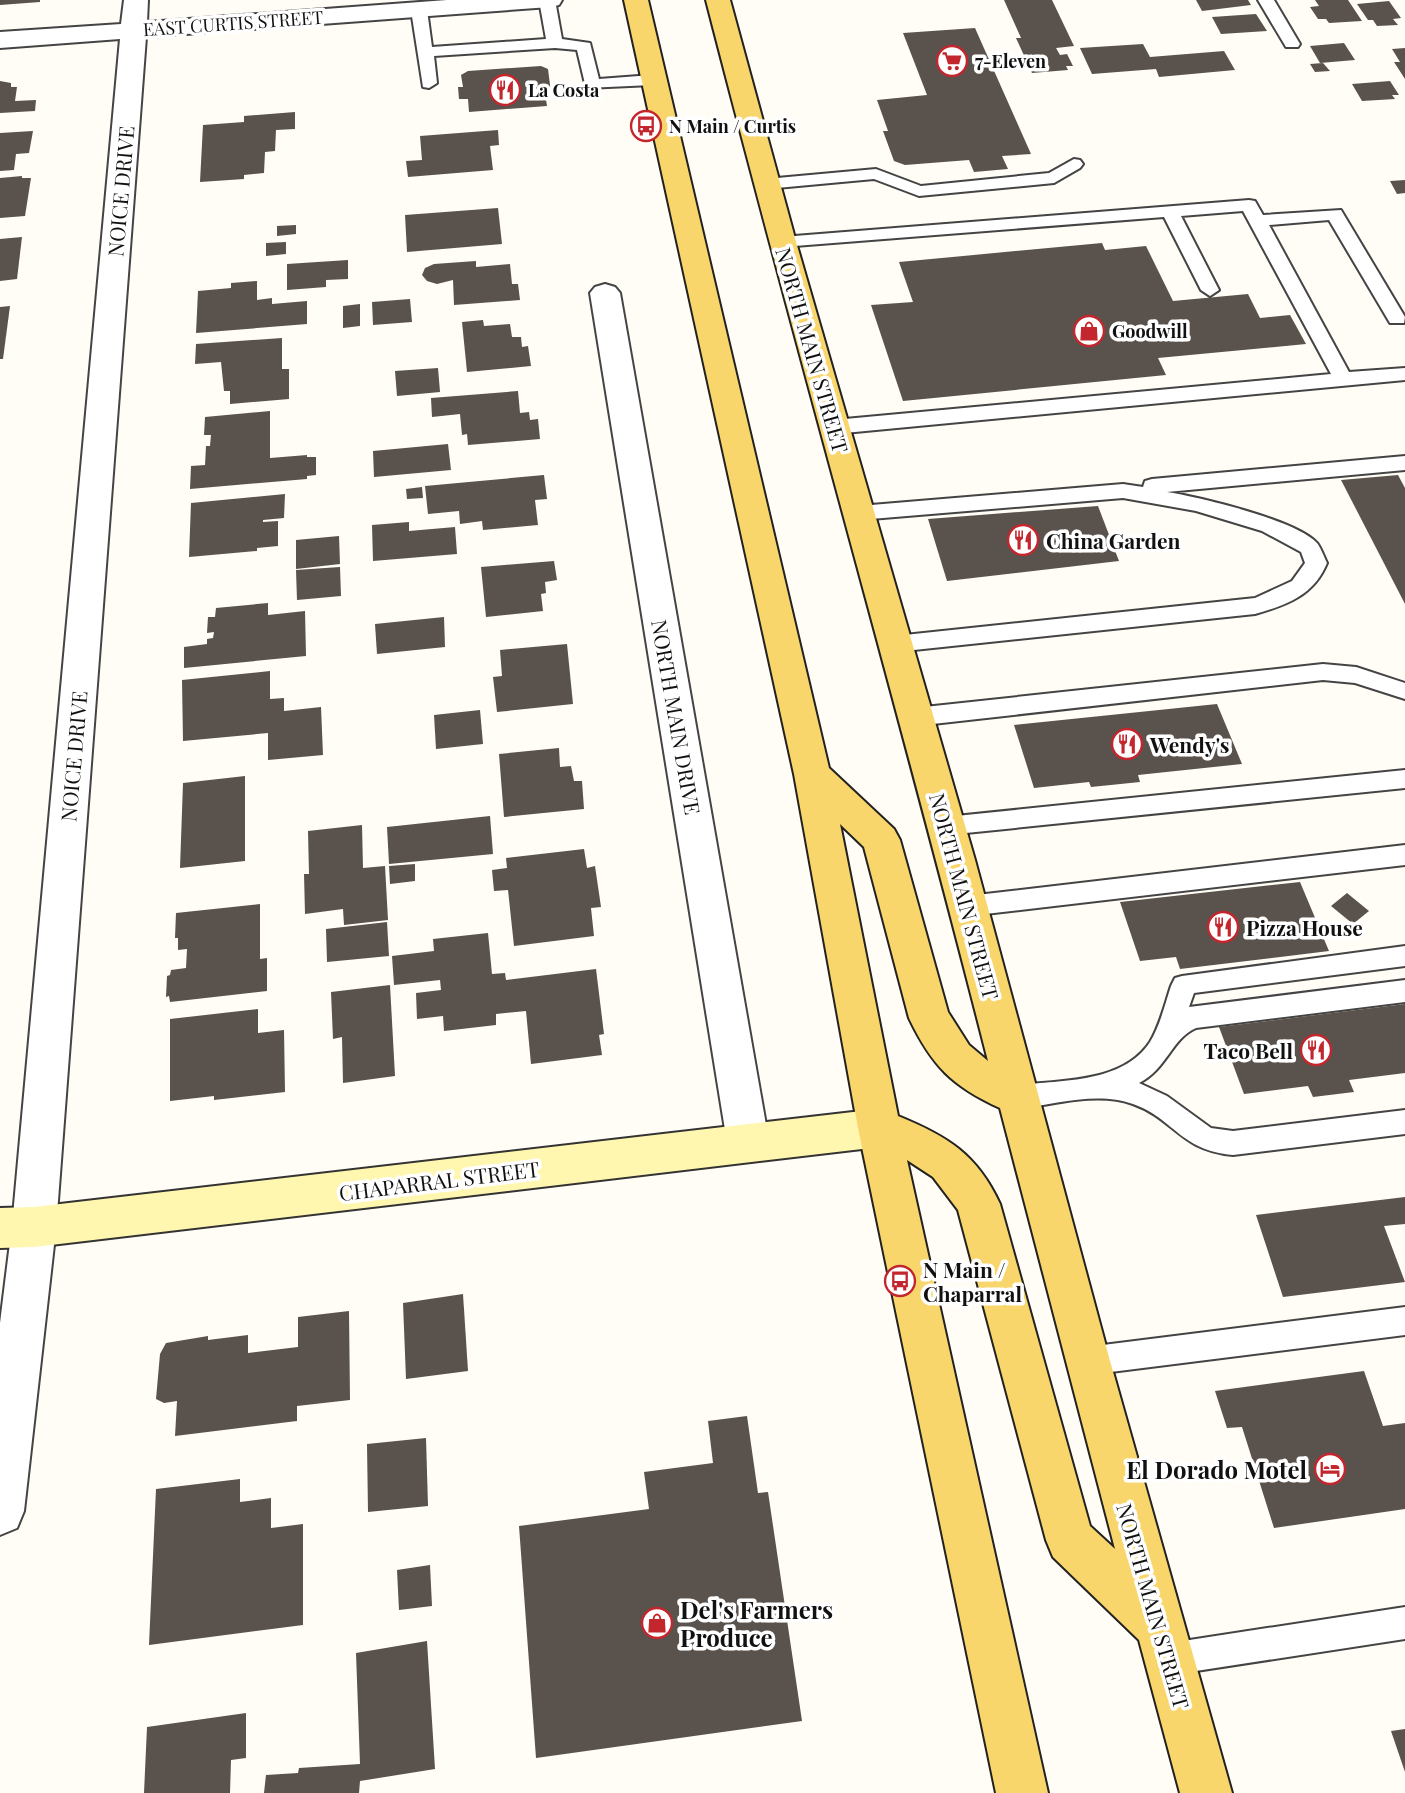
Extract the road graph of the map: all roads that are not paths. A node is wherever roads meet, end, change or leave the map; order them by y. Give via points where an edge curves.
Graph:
1 (549, 0) edge
2 (636, 0) edge
3 (718, 0) edge
4 (1266, 0) edge
5 (419, 10) junction
6 (134, 15) edge
7 (0, 40) edge
8 (555, 43) junction
9 (1292, 44) dead end
10 (425, 52) junction
11 (652, 80) junction
12 (429, 83) dead end
13 (1074, 164) dead end
14 (766, 184) junction
15 (1170, 211) junction
16 (1258, 221) junction
17 (782, 243) junction
18 (1210, 290) dead end
19 (605, 293) dead end
20 (1397, 319) dead end
21 (1405, 374) edge
22 (1343, 379) junction
23 (834, 427) junction
24 (1405, 463) edge
25 (1106, 491) junction
26 (859, 513) junction
27 (895, 644) junction
28 (1404, 694) edge
29 (915, 717) junction
30 (812, 774) junction
31 (1405, 779) edge
32 (946, 826) junction
33 (1405, 855) edge
34 (968, 906) junction
35 (1405, 956) edge
36 (1405, 990) edge
37 (1165, 1038) junction
38 (1098, 1087) junction
39 (1019, 1097) junction
40 (1405, 1122) edge
41 (879, 1128) junction
42 (748, 1142) junction
43 (17, 1227) edge
44 (1405, 1321) edge
45 (1087, 1362) junction
46 (0, 1511) edge
47 (1405, 1623) edge
48 (1165, 1642) junction
49 (1022, 1793) edge
50 (1206, 1793) edge

1 - 5 street, EAST CURTIS STREET
1 - 8 lane
2 - 11 main road
3 - 14 main road, NORTH MAIN STREET
4 - 9 lane
5 - 6 street, EAST CURTIS STREET
5 - 10 lane
6 - 7 street, EAST CURTIS STREET
6 - 43 street, NOICE DRIVE
8 - 10 lane
8 - 11 lane via 584,46 592,84
10 - 12 lane
11 - 30 main road
13 - 14 lane via 1054,178 919,191 876,174
14 - 17 main road, NORTH MAIN STREET
15 - 16 lane via 1249,205
15 - 17 lane
15 - 18 lane
16 - 20 lane via 1335,215
16 - 22 lane
17 - 23 main road, NORTH MAIN STREET
19 - 42 street, NORTH MAIN DRIVE
21 - 22 lane
22 - 23 lane
23 - 26 main road, NORTH MAIN STREET
24 - 25 lane
25 - 26 lane
25 - 27 lane via 1168,497 1269,526 1309,548 1315,556 1315,569 1293,591 1255,606
26 - 27 main road, NORTH MAIN STREET
27 - 29 main road, NORTH MAIN STREET
28 - 29 lane via 1356,675 1322,671
29 - 32 main road, NORTH MAIN STREET
30 - 39 main road via 881,840 929,1018 954,1057 981,1080
30 - 41 main road
31 - 32 lane
32 - 34 main road, NORTH MAIN STREET
33 - 34 lane
34 - 39 main road, NORTH MAIN STREET
35 - 37 lane via 1191,983 1184,986
36 - 37 lane via 1193,1017 1177,1024
37 - 38 lane via 1143,1070
38 - 39 lane
38 - 40 lane via 1141,1094 1192,1132 1217,1142
39 - 45 main road, NORTH MAIN STREET
41 - 42 street, CHAPARRAL STREET
41 - 48 main road via 927,1147 962,1176 978,1204 1070,1540
41 - 49 main road
42 - 43 street, CHAPARRAL STREET
43 - 46 street, NOICE DRIVE
44 - 45 lane
45 - 48 main road, NORTH MAIN STREET
47 - 48 lane
48 - 50 main road, NORTH MAIN STREET

